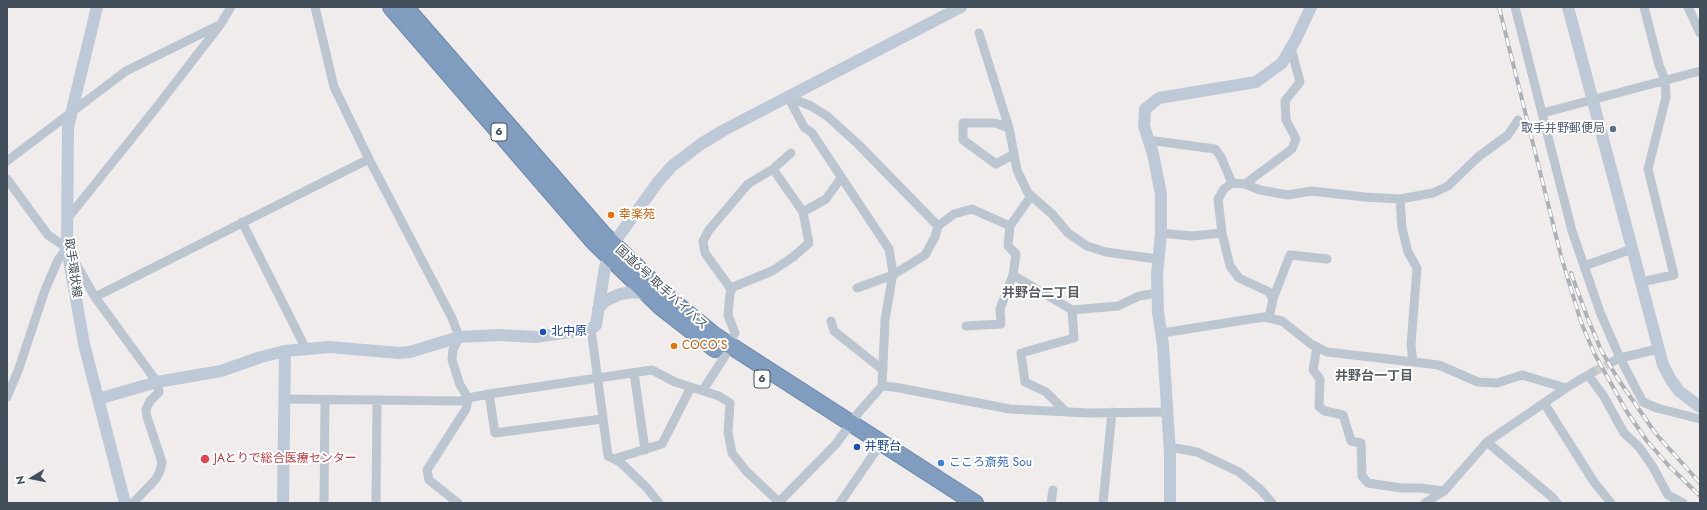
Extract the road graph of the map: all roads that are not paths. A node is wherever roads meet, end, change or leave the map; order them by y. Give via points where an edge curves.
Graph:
1 (97, 7) edge
2 (231, 7) edge
3 (315, 7) edge
4 (391, 7) edge
5 (405, 7) edge
6 (961, 7) edge
7 (1311, 7) edge
8 (1515, 7) edge
9 (1568, 7) edge
10 (1644, 7) edge
11 (1688, 7) edge
12 (220, 25) junction
13 (979, 33) dead end
14 (1700, 33) edge
15 (1291, 48) junction
16 (1700, 71) edge
17 (1665, 80) junction
18 (788, 97) junction
19 (1592, 100) junction
20 (1543, 113) junction
21 (71, 114) junction
22 (1518, 120) dead end
23 (1009, 128) junction
24 (1148, 140) junction
25 (791, 153) dead end
26 (1014, 154) junction
27 (369, 159) junction
28 (7, 161) edge
29 (773, 170) junction
30 (841, 178) junction
31 (7, 179) edge
32 (1232, 183) junction
33 (1245, 184) junction
34 (1031, 196) junction
35 (1400, 199) junction
36 (804, 212) junction
37 (67, 219) junction
38 (242, 222) junction
39 (938, 226) junction
40 (1010, 226) junction
41 (1222, 232) junction
42 (1161, 234) junction
43 (67, 248) junction
44 (1632, 248) junction
45 (610, 250) junction
46 (1157, 259) junction
47 (1327, 259) dead end
48 (1584, 266) junction
49 (893, 275) junction
50 (1013, 275) junction
51 (1641, 282) junction
52 (857, 288) dead end
53 (731, 289) junction
54 (1157, 293) junction
55 (646, 294) junction
56 (95, 297) junction
57 (1273, 299) junction
58 (598, 309) junction
59 (1072, 310) junction
60 (1269, 318) junction
61 (831, 320) dead end
62 (966, 326) dead end
63 (591, 329) junction
64 (1162, 333) junction
65 (459, 337) junction
66 (1317, 347) junction
67 (306, 349) junction
68 (1658, 349) junction
69 (727, 350) junction
70 (285, 352) junction
71 (1616, 360) junction
72 (1414, 362) junction
73 (882, 370) junction
74 (634, 373) junction
75 (597, 379) junction
76 (157, 382) junction
77 (882, 386) junction
78 (691, 388) junction
79 (1566, 388) junction
80 (703, 390) junction
81 (489, 394) junction
82 (7, 397) edge
83 (468, 398) junction
84 (98, 399) junction
85 (284, 399) junction
86 (325, 400) junction
87 (377, 400) junction
88 (1544, 403) junction
89 (1700, 407) edge
90 (1066, 412) junction
91 (1112, 412) junction
92 (1167, 412) junction
93 (602, 419) junction
94 (1700, 419) edge
95 (847, 428) junction
96 (1487, 442) junction
97 (1169, 447) junction
98 (645, 450) junction
99 (875, 452) junction
100 (614, 459) junction
101 (1052, 490) dead end
102 (1444, 491) junction
103 (779, 502) edge
104 (125, 503) edge
105 (133, 503) edge
106 (283, 503) edge
107 (324, 503) edge
108 (376, 503) edge
109 (458, 503) edge
110 (659, 503) edge
111 (842, 503) edge
112 (955, 503) edge
113 (975, 503) edge
114 (1051, 503) edge
115 (1104, 503) edge
116 (1170, 503) edge
117 (1272, 503) edge
118 (1425, 503) edge
119 (1558, 503) edge
120 (1611, 503) edge
121 (1683, 503) edge

1 - 21 street, 取手環状線
2 - 12 street
3 - 27 street via 334,87
4 - 45 highway, 国道6号 取手バイパス / 6 via 581,228
5 - 45 highway, 国道6号 取手バイパス / 6
6 - 18 street
7 - 15 street
8 - 20 street
9 - 19 street
10 - 17 street
11 - 14 street
12 - 21 street via 126,70
12 - 37 street
13 - 23 street
15 - 24 street via 1282,63 1256,82 1159,98 1145,109 1144,126
15 - 33 street via 1300,82 1284,101 1286,120 1296,139 1292,149
16 - 17 street
17 - 19 street
17 - 51 street via 1666,97 1648,169 1674,275
18 - 30 street via 804,127 812,133
18 - 39 street via 828,116
18 - 45 street via 724,130 672,166
19 - 20 street
19 - 44 street
20 - 48 street via 1572,231
21 - 28 street
21 - 37 street, 取手環状線 via 68,127
22 - 35 street via 1508,135 1478,157 1448,186 1433,194
23 - 26 street
23 - 26 street via 995,123 963,123 963,140 996,164
24 - 32 street via 1215,149
24 - 42 street via 1161,194
25 - 29 street
26 - 34 street via 1017,170
27 - 38 street
27 - 65 street via 452,318
29 - 36 street
29 - 53 street via 748,184 709,230 703,241 705,253
30 - 36 street via 826,199
30 - 49 street via 889,249
31 - 43 street via 48,235
32 - 33 street
32 - 41 street via 1224,189 1218,199
33 - 35 street via 1260,190 1288,195 1311,191
34 - 40 street
34 - 46 street via 1052,214 1068,233 1087,246 1106,252
35 - 72 street via 1402,228 1408,252 1417,268 1411,345
36 - 53 street via 809,242 772,271
37 - 43 street, 取手環状線
38 - 56 street
38 - 67 street
39 - 40 street via 954,214 972,208
39 - 49 street via 935,237 924,255
40 - 50 street via 1008,246 1016,254
41 - 42 street via 1191,236
41 - 57 street via 1230,266 1239,278 1269,292
42 - 46 street
43 - 56 street
43 - 82 street via 58,260 45,290
43 - 84 street, 取手環状線 via 84,344
44 - 48 street
44 - 51 street
45 - 55 highway, 国道6号 取手バイパス / 6
45 - 58 street
45 - 69 highway, 国道6号 取手バイパス / 6 via 714,335
46 - 54 street
47 - 57 street via 1290,256
48 - 71 street
49 - 52 street
49 - 73 street via 885,320
50 - 59 street
50 - 62 street via 1000,309 1001,324
51 - 68 street
53 - 69 street via 728,315 735,333
54 - 59 street via 1139,296 1118,306
54 - 64 street
55 - 58 street via 620,294 605,301
55 - 69 highway, 国道6号 取手バイパス / 6 via 692,332
56 - 76 street
57 - 60 street
58 - 63 street via 596,325
59 - 90 street via 1074,338 1021,353 1025,382 1046,392
60 - 64 street
60 - 66 street via 1282,321
61 - 73 street via 834,331
63 - 65 street via 536,337
63 - 75 street
64 - 92 street
65 - 67 street via 410,352 329,347
65 - 83 street via 452,360 460,385
66 - 72 street via 1328,352
66 - 102 street via 1313,370 1320,379 1319,407 1324,411 1343,415 1351,441 1361,443 1362,476 1368,483
67 - 70 street
68 - 71 street
68 - 89 street via 1671,380 1679,391
69 - 80 street
69 - 95 highway, 国道6号 取手バイパス / 6
70 - 76 street via 261,357 221,371
70 - 85 street
71 - 94 street via 1643,402 1656,408
72 - 79 street via 1439,365 1478,382 1497,383 1522,375
73 - 77 street
74 - 75 street
74 - 78 street via 652,370
74 - 98 street
75 - 81 street
75 - 93 street
76 - 84 street
76 - 105 street via 159,392 146,409 162,462 156,479
77 - 90 street via 1002,408
77 - 95 street
78 - 80 street
78 - 98 street via 662,444
79 - 88 street
79 - 121 street via 1591,373 1624,433 1639,447 1668,495
80 - 103 street via 730,403 728,432 732,453 746,471
81 - 83 street
81 - 93 street via 495,433
83 - 87 street via 461,401
83 - 109 street via 460,420 427,470 429,480
84 - 104 street, 取手環状線
85 - 86 street
85 - 106 street
86 - 87 street
86 - 107 street
87 - 108 street
88 - 96 street
88 - 120 street via 1594,482
90 - 91 street
91 - 92 street
91 - 115 street
92 - 97 street
93 - 100 street via 608,456
95 - 99 highway, 国道6号 取手バイパス / 6
95 - 103 street via 831,449
95 - 113 highway, 国道6号 取手バイパス / 6
96 - 102 street
96 - 119 street
97 - 116 street
97 - 117 street via 1197,452 1239,472
98 - 100 street
99 - 111 street
99 - 112 highway, 国道6号 取手バイパス / 6
100 - 110 street via 646,487
101 - 114 street
102 - 118 street

